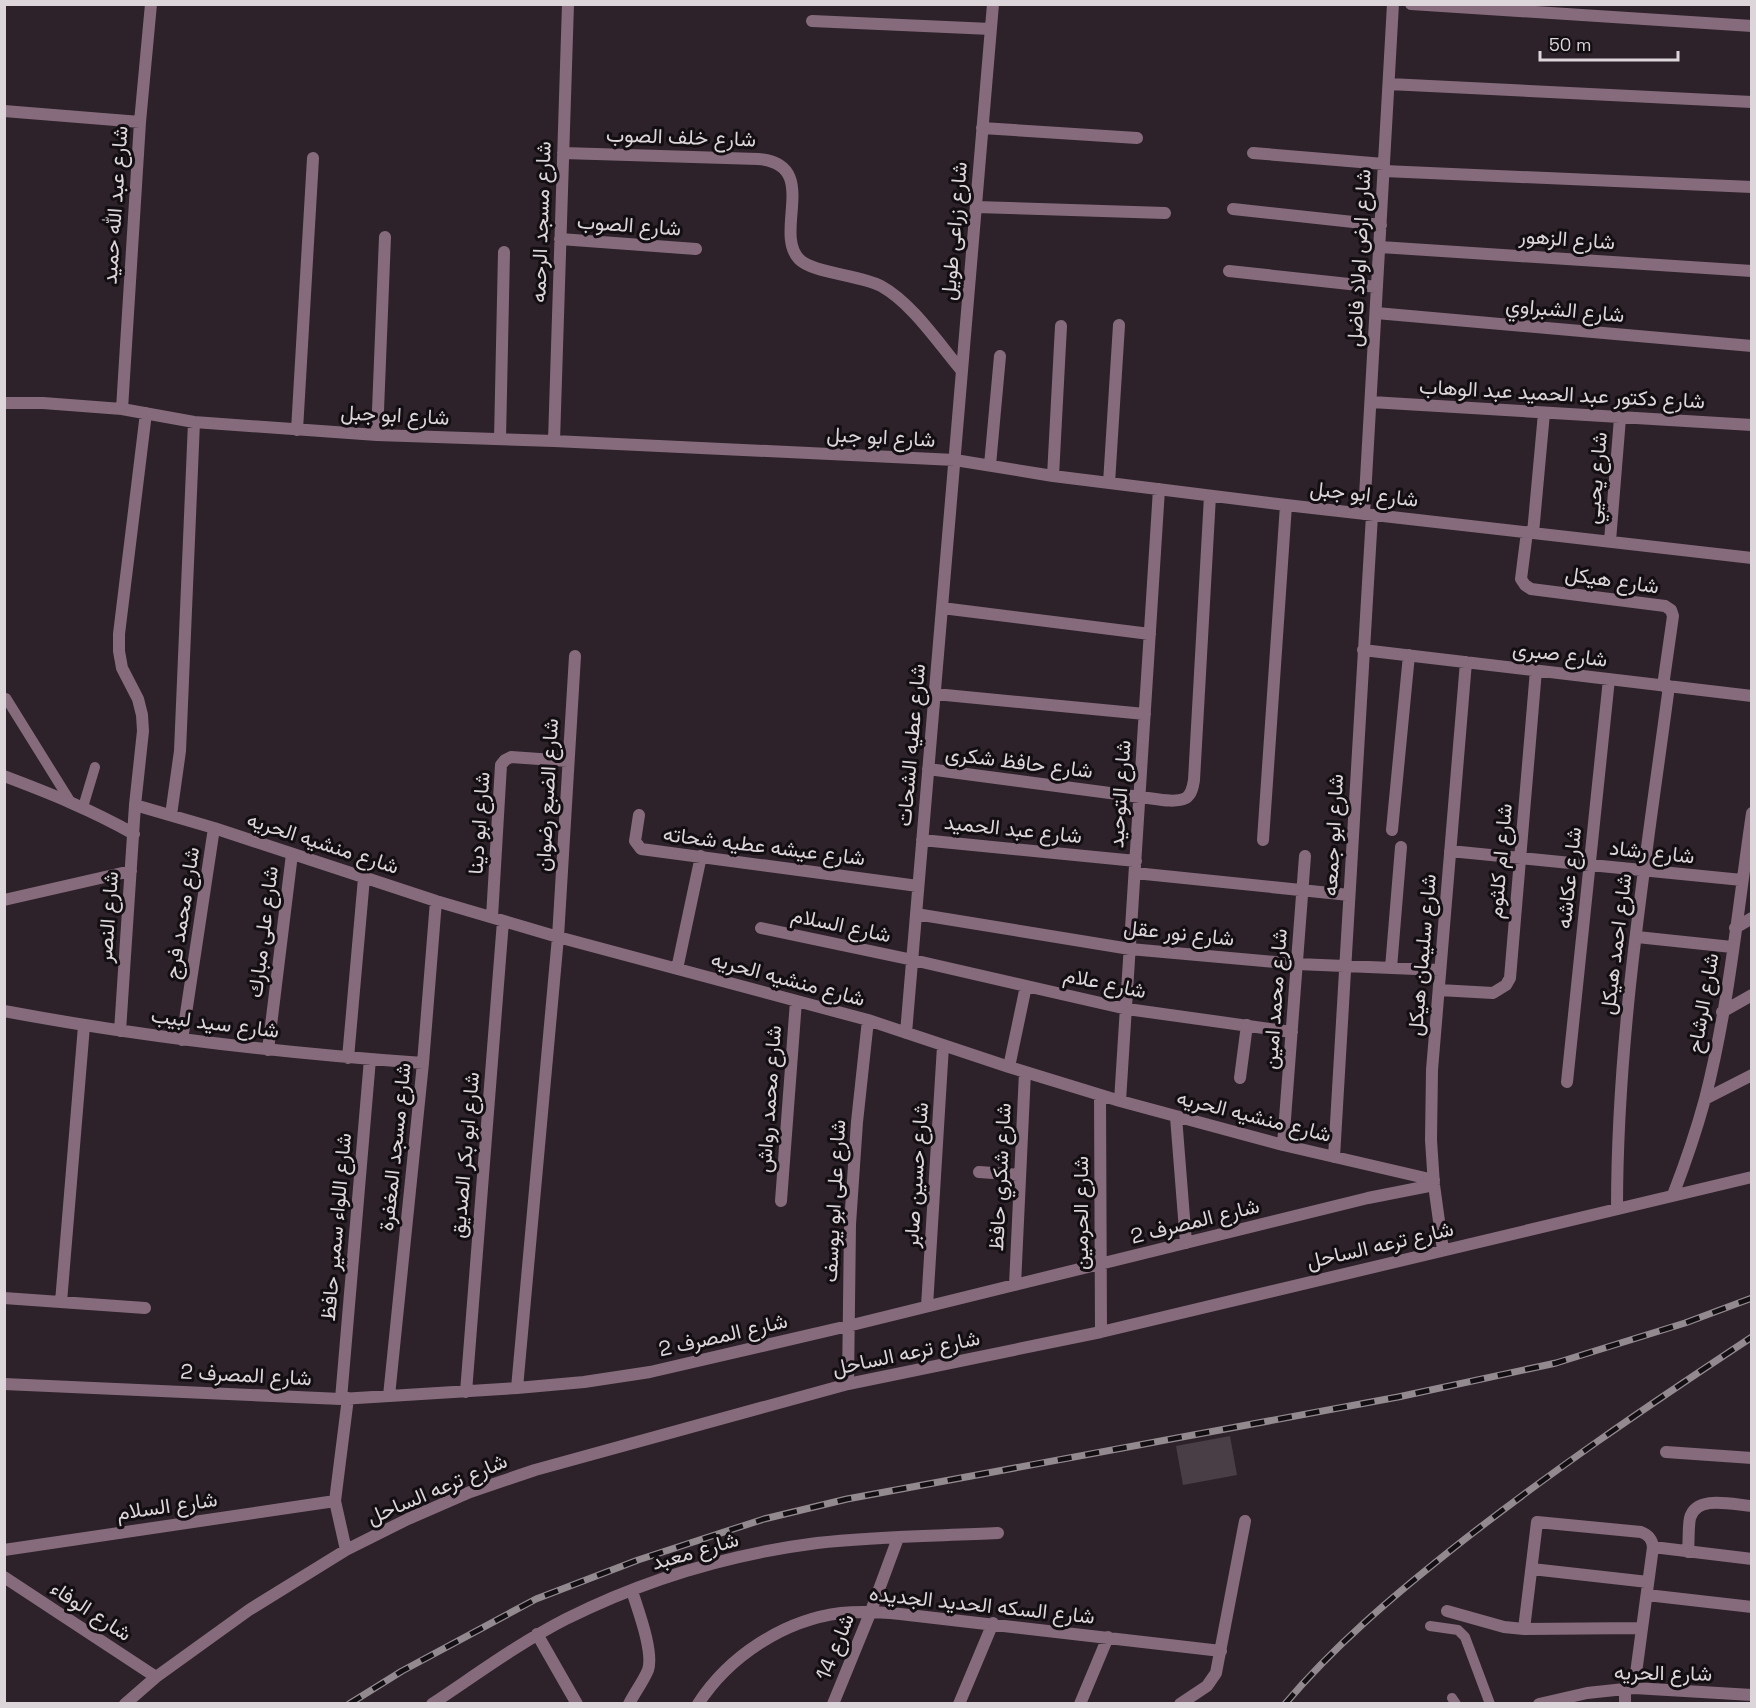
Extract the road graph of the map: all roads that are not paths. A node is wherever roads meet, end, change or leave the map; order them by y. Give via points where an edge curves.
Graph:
1 (151, 4) edge
2 (568, 4) edge
3 (993, 4) edge
4 (1393, 4) edge
5 (1411, 4) edge
6 (813, 21) dead end
7 (1752, 26) edge
8 (991, 29) junction
9 (1389, 84) junction
10 (1752, 102) edge
11 (4, 111) edge
12 (140, 122) junction
13 (982, 128) junction
14 (1137, 138) dead end
15 (563, 153) junction
16 (1253, 153) dead end
17 (313, 158) dead end
18 (1384, 168) junction
19 (1752, 187) edge
20 (976, 207) junction
21 (1233, 209) dead end
22 (1165, 213) dead end
23 (1381, 225) junction
24 (385, 237) dead end
25 (560, 239) junction
26 (1380, 247) junction
27 (696, 249) dead end
28 (504, 252) dead end
29 (1752, 270) edge
30 (1228, 271) dead end
31 (1377, 287) junction
32 (1376, 312) junction
33 (1119, 325) dead end
34 (1061, 326) dead end
35 (1752, 346) edge
36 (1000, 356) dead end
37 (962, 371) junction
38 (1371, 402) junction
39 (4, 403) edge
40 (122, 409) junction
41 (146, 413) junction
42 (1544, 413) junction
43 (1620, 418) junction
44 (194, 422) junction
45 (1752, 425) edge
46 (297, 430) junction
47 (377, 435) junction
48 (500, 439) junction
49 (554, 441) junction
50 (955, 460) junction
51 (990, 465) junction
52 (1053, 476) junction
53 (1109, 483) junction
54 (1159, 489) junction
55 (1210, 496) junction
56 (1286, 505) junction
57 (1368, 514) junction
58 (1530, 532) junction
59 (1610, 542) junction
60 (1752, 558) edge
61 (942, 608) junction
62 (1150, 634) junction
63 (1364, 650) junction
64 (1409, 655) junction
65 (575, 656) dead end
66 (1466, 662) junction
67 (1536, 670) junction
68 (1609, 679) junction
69 (1666, 686) junction
70 (934, 694) junction
71 (1752, 696) edge
72 (6, 698) dead end
73 (1145, 714) junction
74 (568, 761) junction
75 (95, 767) dead end
76 (928, 769) junction
77 (4, 776) edge
78 (1140, 797) junction
79 (70, 801) junction
80 (135, 805) junction
81 (83, 807) junction
82 (1752, 813) edge
83 (171, 815) junction
84 (639, 815) dead end
85 (214, 828) junction
86 (1392, 830) dead end
87 (134, 834) junction
88 (922, 840) junction
89 (1263, 840) dead end
90 (1401, 847) dead end
91 (1749, 849) edge
92 (1450, 851) junction
93 (292, 854) junction
94 (701, 856) junction
95 (1305, 856) dead end
96 (1520, 858) junction
97 (1590, 865) junction
98 (1135, 867) junction
99 (1645, 870) junction
100 (131, 871) junction
101 (364, 878) junction
102 (1742, 880) junction
103 (918, 886) junction
104 (1302, 890) junction
105 (1349, 895) junction
106 (4, 900) edge
107 (436, 901) junction
108 (916, 914) junction
109 (1752, 918) edge
110 (497, 919) junction
111 (761, 928) dead end
112 (1735, 928) junction
113 (1637, 936) junction
114 (558, 937) junction
115 (1732, 947) junction
116 (1130, 949) junction
117 (913, 960) junction
118 (1297, 964) junction
119 (1345, 966) junction
120 (1391, 968) junction
121 (677, 969) junction
122 (1440, 970) junction
123 (1026, 986) junction
124 (1438, 990) junction
125 (1752, 995) edge
126 (796, 1001) junction
127 (1127, 1009) junction
128 (4, 1011) edge
129 (1722, 1012) junction
130 (868, 1020) junction
131 (1247, 1025) junction
132 (84, 1026) junction
133 (120, 1031) junction
134 (1292, 1032) junction
135 (906, 1033) junction
136 (182, 1040) junction
137 (943, 1046) junction
138 (268, 1050) junction
139 (348, 1058) junction
140 (370, 1059) junction
141 (423, 1063) junction
142 (1009, 1067) junction
143 (1025, 1072) junction
144 (1752, 1075) edge
145 (1240, 1078) dead end
146 (1567, 1082) dead end
147 (1100, 1095) junction
148 (1705, 1099) junction
149 (1120, 1101) junction
150 (1176, 1116) junction
151 (1283, 1144) junction
152 (1334, 1157) junction
153 (979, 1172) dead end
154 (1020, 1175) junction
155 (1752, 1177) edge
156 (1434, 1183) junction
157 (1673, 1195) junction
158 (781, 1200) dead end
159 (1617, 1208) junction
160 (1186, 1243) junction
161 (1443, 1251) junction
162 (1101, 1264) junction
163 (1015, 1285) junction
164 (4, 1298) edge
165 (61, 1302) junction
166 (927, 1306) junction
167 (145, 1308) dead end
168 (848, 1326) junction
169 (1101, 1332) junction
170 (4, 1384) edge
171 (848, 1384) junction
172 (518, 1388) junction
173 (466, 1392) junction
174 (389, 1396) junction
175 (345, 1399) junction
176 (1666, 1452) dead end
177 (1752, 1458) edge
178 (335, 1501) junction
179 (1752, 1506) edge
180 (1245, 1521) dead end
181 (998, 1533) dead end
182 (898, 1538) junction
183 (1653, 1547) junction
184 (4, 1550) edge
185 (346, 1550) junction
186 (1688, 1552) junction
187 (1752, 1559) edge
188 (1532, 1569) junction
189 (4, 1577) edge
190 (1648, 1589) junction
191 (632, 1591) junction
192 (1752, 1606) edge
193 (871, 1611) junction
194 (1447, 1611) dead end
195 (993, 1623) junction
196 (1430, 1626) dead end
197 (1642, 1628) junction
198 (1524, 1629) junction
199 (537, 1634) junction
200 (1108, 1637) junction
201 (1221, 1651) junction
202 (156, 1677) junction
203 (1630, 1688) junction
204 (1752, 1695) edge
205 (447, 1699) edge
206 (1547, 1702) edge
207 (701, 1703) edge
208 (124, 1704) edge
209 (432, 1704) edge
210 (577, 1704) edge
211 (629, 1704) edge
212 (833, 1704) edge
213 (960, 1704) edge
214 (1080, 1704) edge
215 (1180, 1704) edge
216 (1490, 1704) edge
217 (1625, 1704) edge

1 - 12 street, شارع عبد الله حميد
2 - 15 street, شارع مسجد الرحمه
3 - 8 street, شارع زراعى طويل
4 - 9 street, شارع ارض اولاد فاضل
5 - 7 street
6 - 8 street
8 - 13 street, شارع زراعى طويل
9 - 10 street
9 - 18 street, شارع ارض اولاد فاضل
11 - 12 street
12 - 40 street, شارع عبد الله حميد
13 - 14 street
13 - 20 street, شارع زراعى طويل
15 - 25 street, شارع مسجد الرحمه
15 - 37 street, شارع خلف الصوب via 758,159 776,163 790,179 791,237 799,259 808,266 865,280 894,295
16 - 18 street
17 - 46 street
18 - 19 street
18 - 23 street, شارع ارض اولاد فاضل
20 - 22 street
20 - 37 street, شارع زراعى طويل
21 - 23 street
23 - 26 street, شارع ارض اولاد فاضل
24 - 47 street
25 - 27 street, شارع الصوب
25 - 49 street, شارع مسجد الرحمه
26 - 29 street, شارع الزهور
26 - 31 street, شارع ارض اولاد فاضل
28 - 48 street
30 - 31 street
31 - 32 street, شارع ارض اولاد فاضل
32 - 35 street, شارع الشبراوي
32 - 38 street, شارع ارض اولاد فاضل
33 - 53 street
34 - 52 street
36 - 51 street
37 - 50 street, شارع زراعى طويل
38 - 42 street, شارع دكتور عبد الحميد عبد الوهاب
38 - 57 street, شارع ارض اولاد فاضل
39 - 40 street, شارع ابو جبل
40 - 41 street, شارع ابو جبل
41 - 44 street, شارع ابو جبل
41 - 80 street via 119,634 122,668 142,715
42 - 43 street, شارع دكتور عبد الحميد عبد الوهاب
42 - 58 street
43 - 45 street, شارع دكتور عبد الحميد عبد الوهاب
43 - 59 street, شارع يحيي
44 - 46 street, شارع ابو جبل
44 - 83 street via 180,751
46 - 47 street, شارع ابو جبل
47 - 48 street, شارع ابو جبل
48 - 49 street, شارع ابو جبل
49 - 50 street, شارع ابو جبل
50 - 51 street, شارع ابو جبل
50 - 61 street, شارع عطيه الشحات
51 - 52 street, شارع ابو جبل
52 - 53 street, شارع ابو جبل
53 - 54 street, شارع ابو جبل
54 - 55 street, شارع ابو جبل
54 - 62 street, شارع التوحيد
55 - 56 street, شارع ابو جبل
55 - 78 street, شارع حافظ شكرى via 1192,791 1186,798 1174,800
56 - 57 street, شارع ابو جبل
56 - 89 street
57 - 58 street, شارع ابو جبل
57 - 63 street, شارع ابو جمعه
58 - 59 street, شارع ابو جبل
58 - 69 street, شارع هيكل via 1521,579 1531,589 1665,606 1671,610
59 - 60 street, شارع ابو جبل
61 - 62 street
61 - 70 street, شارع عطيه الشحات
62 - 73 street, شارع التوحيد
63 - 64 street, شارع صبرى
63 - 105 street, شارع ابو جمعه
64 - 66 street, شارع صبرى
64 - 86 street
65 - 74 street, شارع الضبع رضوان
66 - 67 street, شارع صبرى
66 - 92 street, شارع سليمان هيكل
67 - 68 street, شارع صبرى
67 - 96 street, شارع ام كلثوم
68 - 69 street, شارع صبرى
68 - 97 street, شارع عكاشه
69 - 71 street, شارع صبرى
69 - 99 street, شارع احمد هيكل
70 - 73 street
70 - 76 street, شارع عطيه الشحات
72 - 79 lane
73 - 78 street, شارع التوحيد
74 - 110 street, شارع ابو دينا via 511,757 501,765
74 - 114 street, شارع الضبع رضوان
75 - 81 lane
76 - 78 street, شارع حافظ شكرى
76 - 88 street, شارع عطيه الشحات
77 - 79 street
78 - 98 street, شارع التوحيد
79 - 81 street
80 - 83 street, شارع منشيه الحريه
80 - 87 street, شارع النصر
81 - 87 street
82 - 91 street, شارع الرشاح
83 - 85 street, شارع منشيه الحريه
84 - 94 street, شارع عيشه عطيه شحاته via 635,841 641,849
85 - 93 street, شارع منشيه الحريه
85 - 136 street, شارع محمد فرج
87 - 100 street, شارع النصر
88 - 98 street, شارع عبد الحميد
88 - 103 street, شارع عطيه الشحات
90 - 120 street
91 - 102 street, شارع الرشاح
92 - 96 street, شارع رشاد
92 - 122 street, شارع سليمان هيكل
93 - 101 street, شارع منشيه الحريه
93 - 138 street, شارع على مبارك
94 - 103 street, شارع عيشه عطيه شحاته
94 - 121 street
95 - 104 street, شارع محمد امين
96 - 97 street, شارع رشاد
96 - 124 street, شارع ام كلثوم via 1510,978 1506,985 1493,993
97 - 99 street, شارع رشاد
97 - 146 street, شارع عكاشه
98 - 104 street, شارع عبد الحميد
98 - 116 street, شارع التوحيد
99 - 102 street, شارع رشاد
99 - 113 street, شارع احمد هيكل
100 - 106 street
100 - 133 street, شارع النصر
101 - 107 street, شارع منشيه الحريه
101 - 139 street
102 - 112 street, شارع الرشاح
103 - 108 street, شارع عطيه الشحات
104 - 105 street, شارع عبد الحميد
104 - 118 street, شارع محمد امين
105 - 119 street, شارع ابو جمعه
107 - 110 street, شارع منشيه الحريه
107 - 141 street, شارع مسجد المغفرة
108 - 116 street, شارع نور عقل
108 - 117 street, شارع عطيه الشحات
109 - 112 street
110 - 114 street, شارع منشيه الحريه
110 - 173 street, شارع ابو بكر الصديق
111 - 117 street, شارع السلام
112 - 115 street, شارع الرشاح
113 - 115 street
113 - 159 street, شارع احمد هيكل via 1620,1082
114 - 121 street, شارع منشيه الحريه
114 - 172 street, شارع الضبع رضوان
115 - 129 street, شارع الرشاح
116 - 118 street, شارع نور عقل
116 - 127 street, شارع التوحيد
117 - 123 street, شارع علام
117 - 135 street, شارع عطيه الشحات
118 - 119 street, شارع نور عقل
118 - 134 street, شارع محمد امين
119 - 120 street, شارع نور عقل
119 - 152 street, شارع ابو جمعه
120 - 122 street, شارع نور عقل
121 - 126 street, شارع منشيه الحريه
122 - 124 street, شارع سليمان هيكل
123 - 127 street, شارع علام
123 - 142 street
124 - 156 street, شارع سليمان هيكل via 1431,1105
125 - 129 street
126 - 130 street, شارع منشيه الحريه
126 - 158 street, شارع محمد رواش
127 - 131 street, شارع علام
127 - 149 street, شارع التوحيد
128 - 132 street, شارع سيد لبيب
129 - 148 street, شارع الرشاح
130 - 135 street, شارع منشيه الحريه
130 - 168 street, شارع على ابو يوسف via 850,1224
131 - 134 street, شارع علام
131 - 145 street
132 - 133 street, شارع سيد لبيب
132 - 165 street
133 - 136 street, شارع سيد لبيب
134 - 151 street, شارع محمد امين
135 - 137 street, شارع منشيه الحريه
136 - 138 street, شارع سيد لبيب
137 - 142 street, شارع منشيه الحريه
137 - 166 street, شارع حسين صابر
138 - 139 street, شارع سيد لبيب
139 - 140 street, شارع سيد لبيب
140 - 141 street, شارع سيد لبيب
140 - 175 street, شارع اللواء سمير حافظ
141 - 174 street, شارع مسجد المغفرة
142 - 143 street, شارع منشيه الحريه
143 - 147 street, شارع منشيه الحريه
143 - 154 street, شارع شكري حافظ
144 - 148 street
147 - 149 street, شارع منشيه الحريه
147 - 162 street, شارع الحرمين
148 - 157 street, شارع الرشاح
149 - 150 street, شارع منشيه الحريه
150 - 151 street, شارع منشيه الحريه
150 - 160 street
151 - 152 street, شارع منشيه الحريه
152 - 156 street, شارع منشيه الحريه
153 - 154 street
154 - 163 street, شارع شكري حافظ
155 - 157 street, شارع ترعه الساحل
156 - 160 street, شارع المصرف 2
156 - 161 street, شارع سليمان هيكل
157 - 159 street, شارع ترعه الساحل
159 - 161 street, شارع ترعه الساحل
160 - 162 street, شارع المصرف 2
161 - 169 street, شارع ترعه الساحل
162 - 163 street, شارع المصرف 2
162 - 169 street, شارع الحرمين
163 - 166 street, شارع المصرف 2
164 - 165 street
165 - 167 street
166 - 168 street, شارع المصرف 2
168 - 171 street, شارع على ابو يوسف
168 - 172 street, شارع المصرف 2 via 650,1372
169 - 171 street, شارع ترعه الساحل
170 - 175 street, شارع المصرف 2
171 - 185 street, شارع ترعه الساحل via 535,1470 450,1501
172 - 173 street, شارع المصرف 2
173 - 174 street, شارع المصرف 2
174 - 175 street, شارع المصرف 2
175 - 178 street, شارع اللواء سمير حافظ
176 - 177 street
178 - 184 street, شارع السلام
178 - 185 street, شارع اللواء سمير حافظ
179 - 186 street via 1712,1503 1696,1508 1691,1516
180 - 201 street
181 - 182 street, شارع معبد
182 - 191 street, شارع معبد via 818,1543 742,1556
182 - 193 street, شارع 14
183 - 186 street
183 - 188 street via 1648,1534 1641,1532 1537,1522
183 - 190 street
185 - 202 street, شارع ترعه الساحل via 249,1610
186 - 187 street
188 - 190 street
188 - 198 street
189 - 202 street, شارع الوفاء
190 - 192 street
190 - 197 street
191 - 199 street, شارع معبد
191 - 211 street via 648,1646 649,1664
193 - 195 street, شارع السكه الحديد الجديده
193 - 207 street, شارع السكه الحديد الجديده via 830,1615 781,1631 736,1660
193 - 212 street, شارع 14
194 - 198 street
195 - 200 street, شارع السكه الحديد الجديده
195 - 213 street
196 - 216 lane via 1458,1630 1465,1636
197 - 198 street
197 - 203 street
199 - 205 street, شارع معبد
199 - 210 street
200 - 201 street, شارع السكه الحديد الجديده
200 - 214 street
201 - 215 street via 1212,1680
202 - 208 street, شارع ترعه الساحل
203 - 204 street, شارع الحريه
203 - 206 street, شارع الحريه
203 - 217 street
205 - 209 street, شارع معبد

